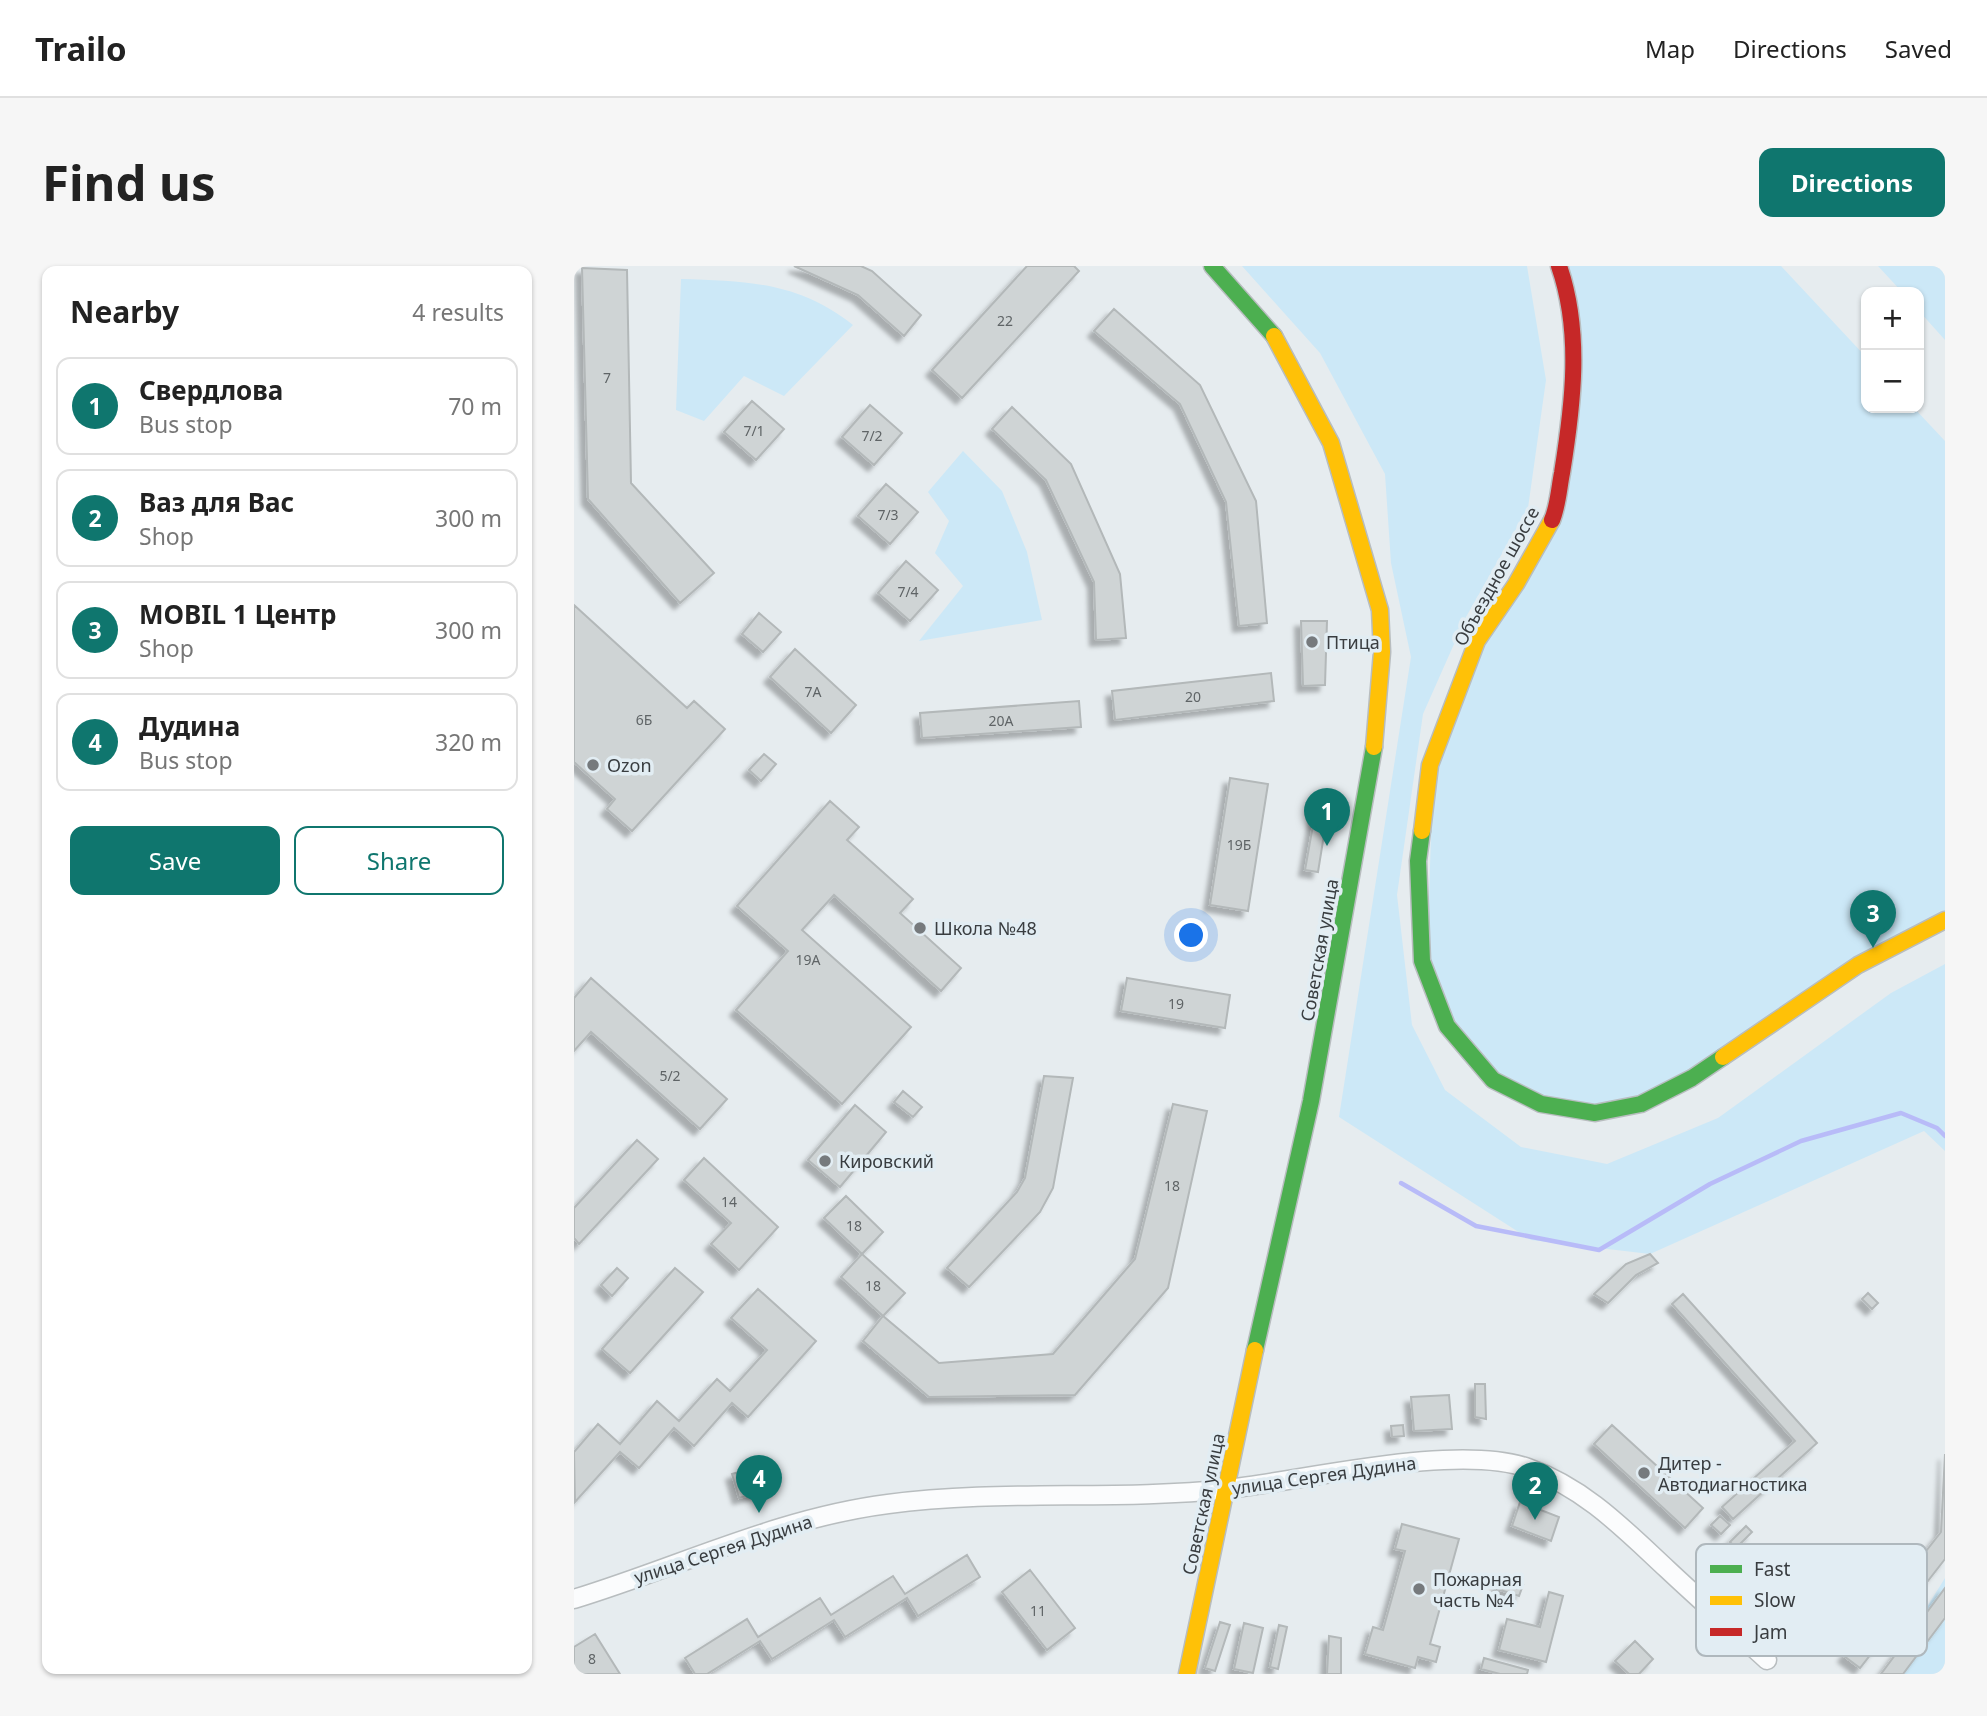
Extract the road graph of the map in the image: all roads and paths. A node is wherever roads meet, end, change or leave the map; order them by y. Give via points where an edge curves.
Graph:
1 (1212, 266) edge
2 (1559, 266) edge
3 (1945, 920) edge
4 (1225, 1489) junction
5 (1696, 1595) edge
6 (574, 1599) edge
7 (1762, 1656) edge
8 (1767, 1661) dead end
9 (1187, 1674) edge

1 - 4 street, Советская улица via 1280,342 1331,443 1380,610 1382,652 1378,727 1328,1010
2 - 3 street, Объездное шоссе via 1567,289 1574,354 1568,435 1554,517 1477,641 1430,765 1418,861 1422,961 1447,1026 1493,1080 1542,1104 1595,1113 1642,1104 1692,1078 1858,965
4 - 5 street, улица Сергея Дудина via 1430,1461 1501,1462 1529,1468 1586,1497
4 - 6 street, улица Сергея Дудина via 887,1504 790,1524
4 - 9 street, Советская улица
7 - 8 street, улица Сергея Дудина

